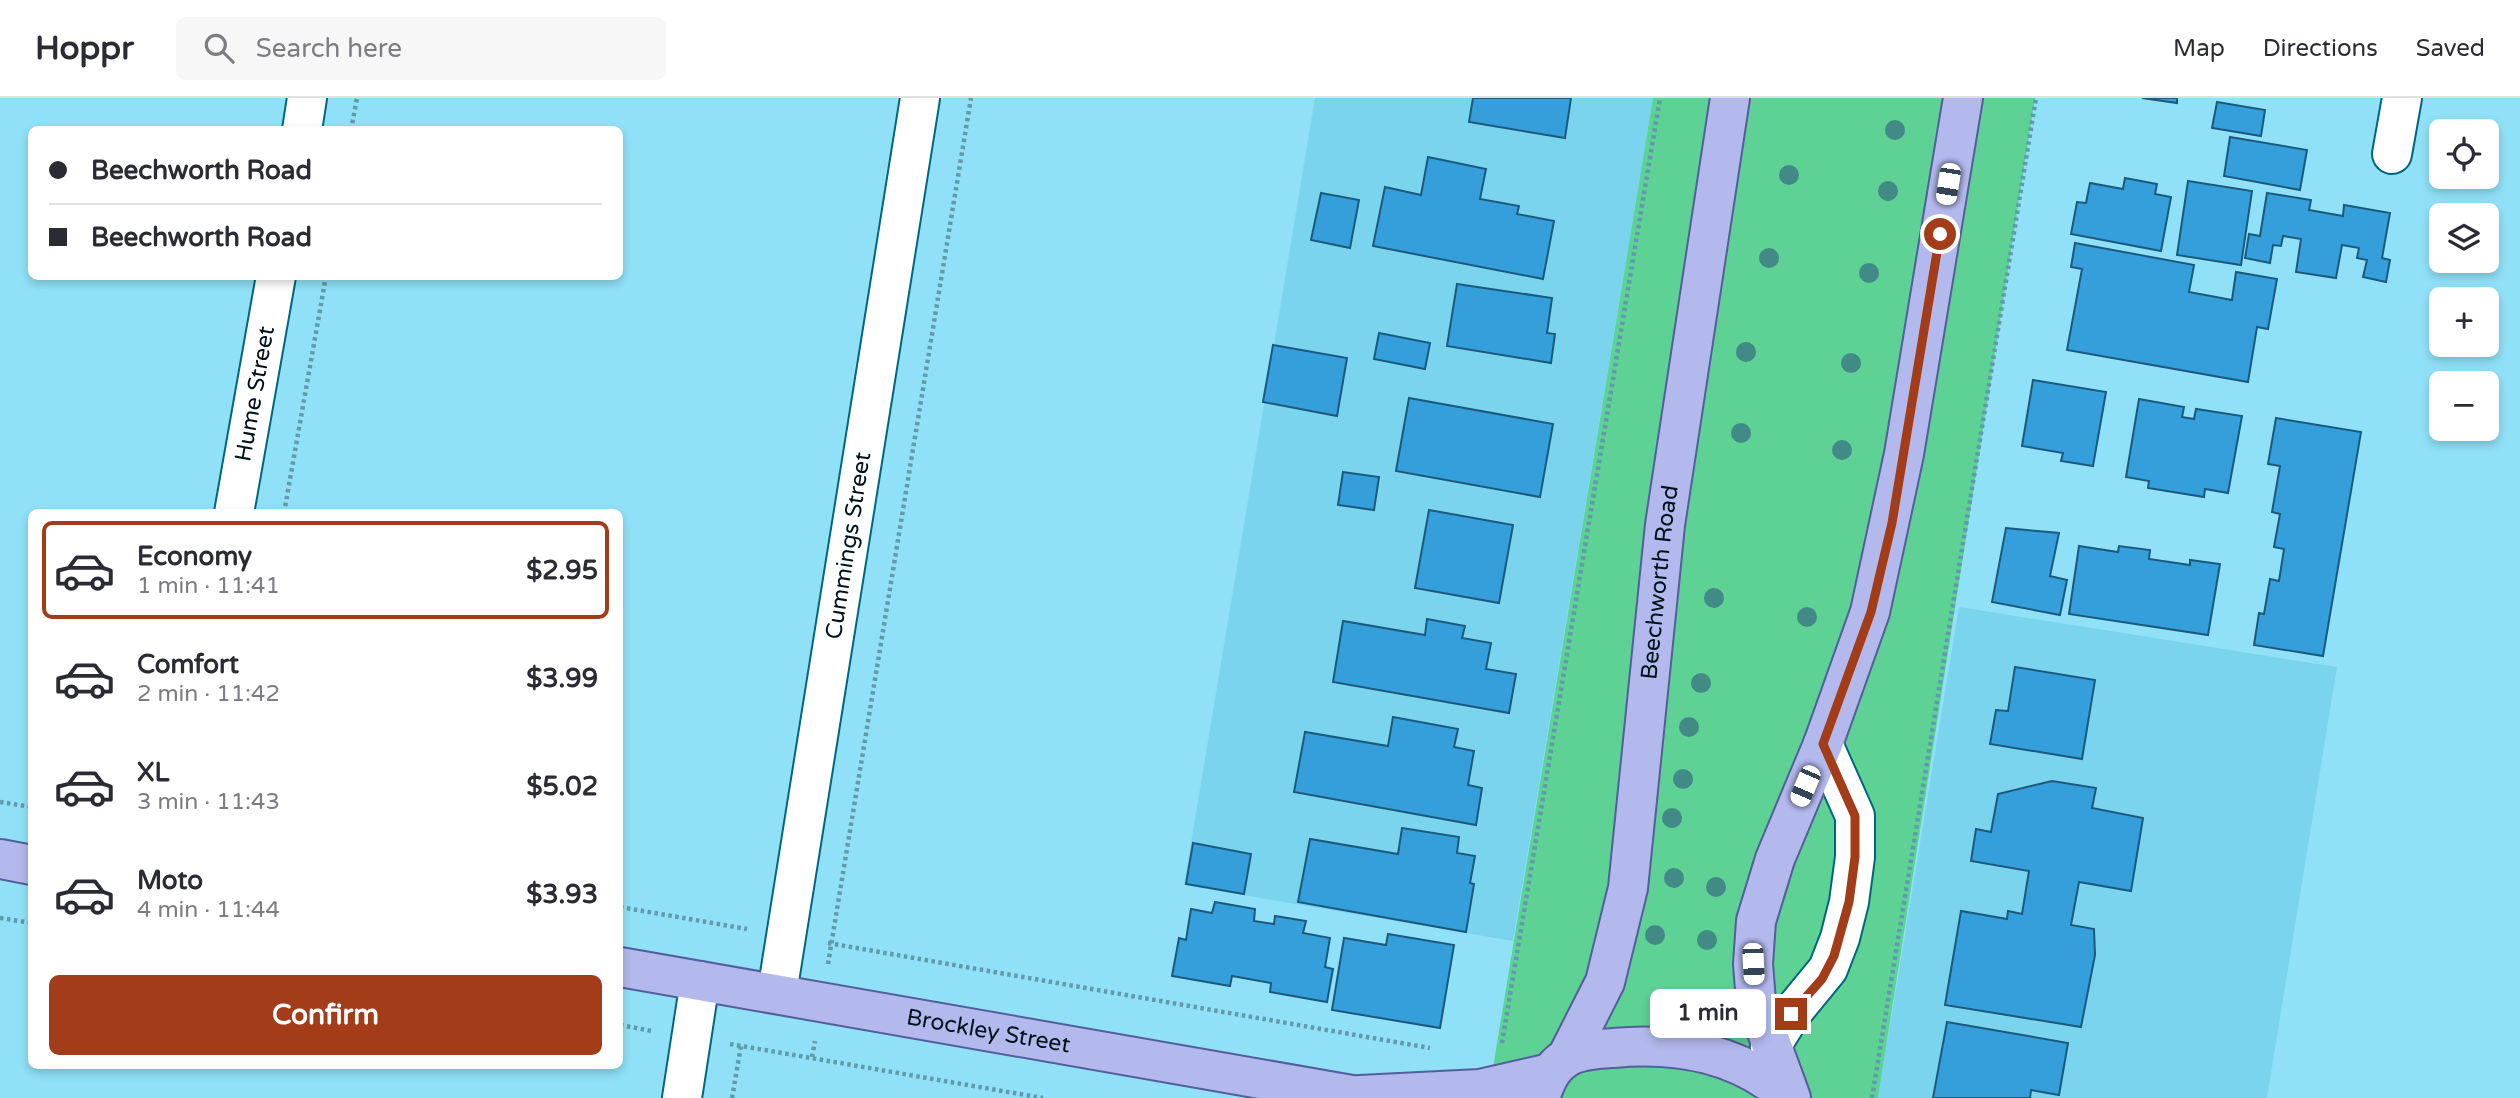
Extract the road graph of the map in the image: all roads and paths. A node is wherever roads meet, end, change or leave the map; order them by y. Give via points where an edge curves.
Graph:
1 (307, 98) edge
2 (357, 98) edge
3 (920, 98) edge
4 (971, 98) edge
5 (1660, 98) edge
6 (1730, 98) edge
7 (1963, 98) edge
8 (2036, 98) edge
9 (2402, 98) edge
10 (303, 126) edge
11 (352, 126) edge
12 (2392, 154) dead end
13 (275, 280) edge
14 (325, 280) edge
15 (235, 509) edge
16 (285, 509) edge
17 (1823, 744) junction
18 (0, 802) edge
19 (28, 806) edge
20 (0, 859) edge
21 (28, 864) edge
22 (623, 908) edge
23 (0, 918) edge
24 (28, 922) edge
25 (787, 936) junction
26 (831, 944) junction
27 (623, 968) edge
28 (700, 981) junction
29 (778, 993) junction
30 (821, 1001) junction
31 (623, 1026) edge
32 (691, 1038) junction
33 (741, 1045) junction
34 (1431, 1048) dead end
35 (1770, 1048) junction
36 (812, 1058) junction
37 (1552, 1076) edge
38 (1496, 1086) junction
39 (1364, 1096) edge
40 (681, 1098) edge
41 (732, 1098) edge
42 (1043, 1098) edge
43 (1790, 1098) edge
44 (1871, 1098) edge

1 - 10 street
2 - 11 path
3 - 25 street, Cummings Street
4 - 26 path
5 - 38 path
6 - 37 main road, Beechworth Road via 1665,525 1628,888 1605,982
7 - 17 main road via 1892,523 1871,612
8 - 44 path
9 - 12 street
13 - 15 street, Hume Street
14 - 16 path
17 - 35 main road via 1775,859 1756,921 1754,983
17 - 35 street via 1855,816 1849,902 1828,969
18 - 19 path
20 - 21 main road
22 - 25 path
23 - 24 path
25 - 26 path
25 - 29 street, Cummings Street
26 - 30 path
26 - 34 path
27 - 28 main road, Brockley Street
28 - 29 main road, Brockley Street
28 - 32 street
29 - 30 main road, Brockley Street
30 - 36 path
30 - 39 main road, Brockley Street
31 - 32 path
32 - 33 path
32 - 40 street
33 - 36 path
33 - 41 path
35 - 43 main road
36 - 42 path
37 - 38 main road, Brockley Street
37 - 43 main road, Brockley Street via 1596,1049 1629,1046 1701,1052 1747,1068
38 - 39 main road, Brockley Street

